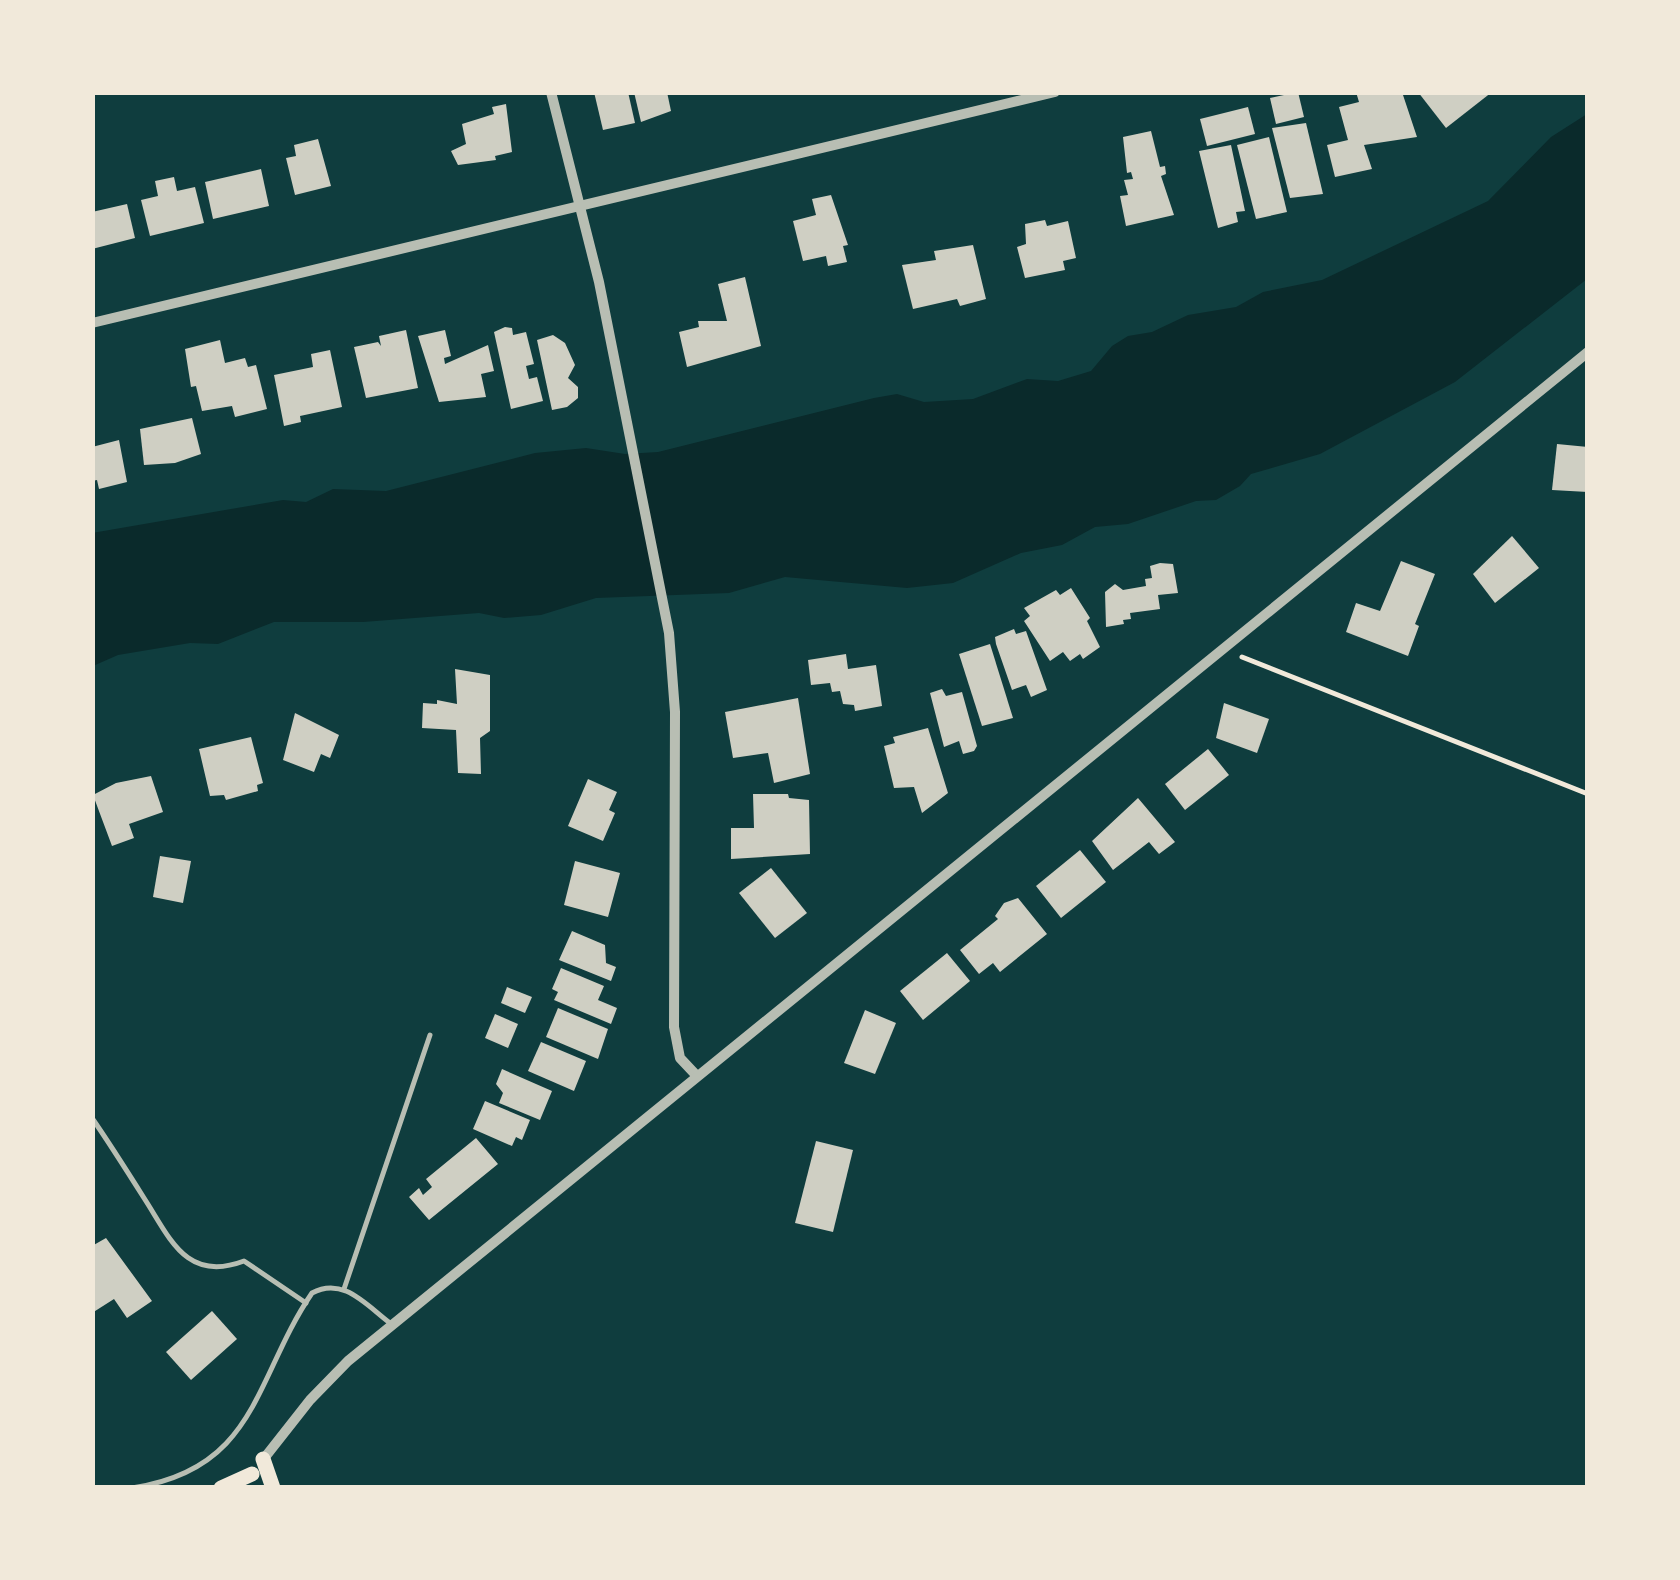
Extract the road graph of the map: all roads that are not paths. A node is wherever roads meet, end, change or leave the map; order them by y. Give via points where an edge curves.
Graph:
1 (551, 92) edge
2 (1055, 92) edge
3 (578, 204) junction
4 (92, 322) edge
5 (1588, 352) edge
6 (430, 1035) dead end
7 (696, 1075) junction
8 (92, 1118) edge
9 (344, 1289) junction
10 (306, 1303) junction
11 (392, 1324) junction
12 (263, 1459) junction
13 (250, 1481) edge
14 (132, 1488) edge
15 (221, 1488) edge
16 (273, 1488) edge

1 - 3 street
2 - 3 street
3 - 4 street
3 - 7 street via 666,617 676,712 674,1028 680,1058
5 - 7 street
6 - 9 lane
7 - 11 street
8 - 10 lane via 168,1242 195,1262 224,1269 244,1261
9 - 10 lane via 323,1287
9 - 11 lane
10 - 14 lane via 264,1393 224,1445 186,1473
11 - 12 street via 310,1400
12 - 13 street
12 - 16 main road
13 - 15 main road

